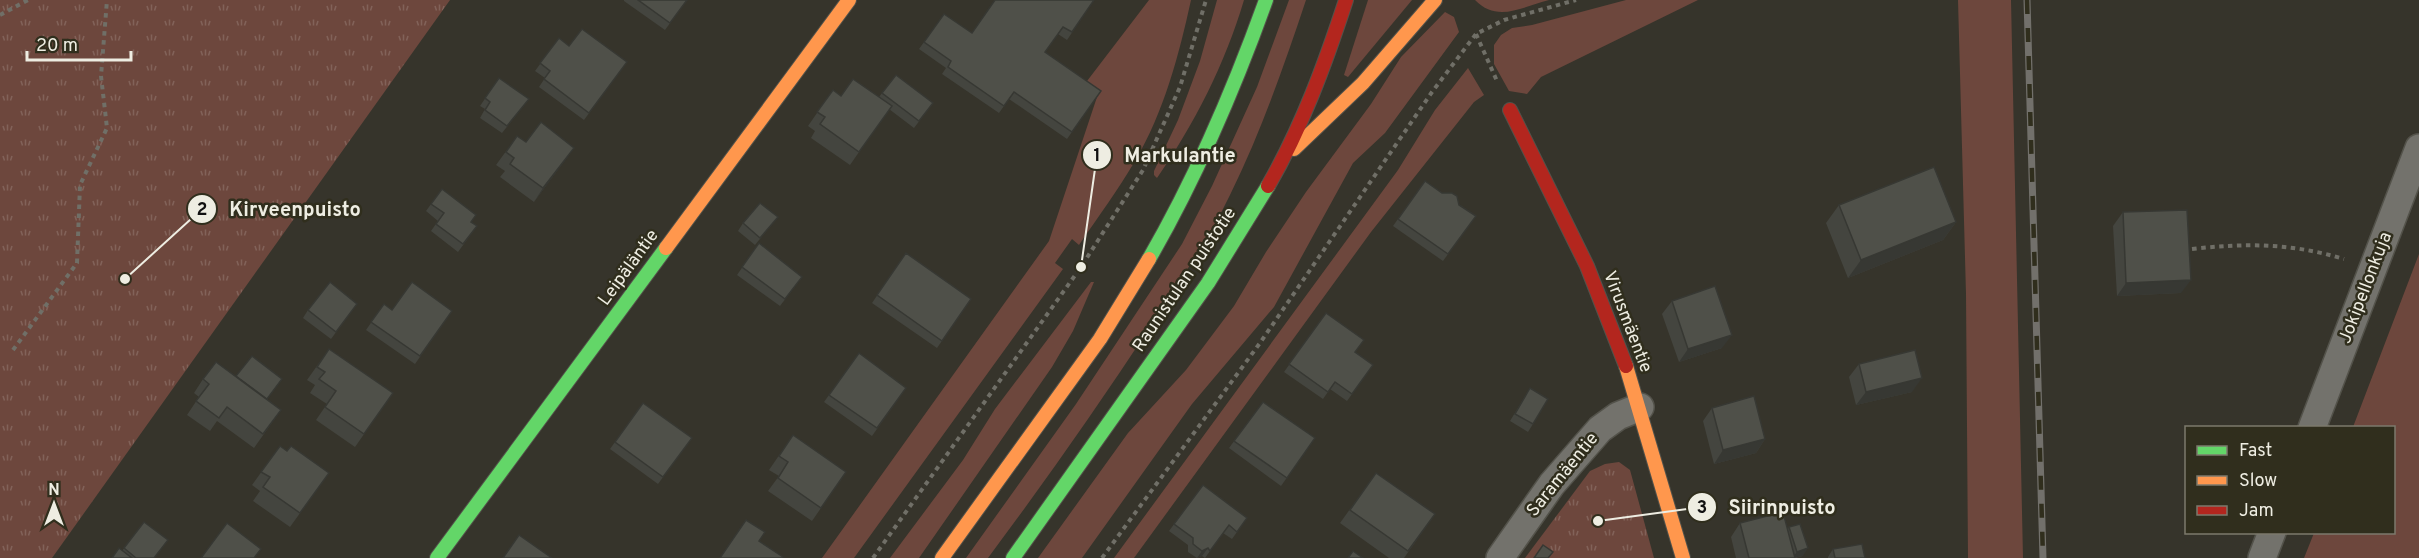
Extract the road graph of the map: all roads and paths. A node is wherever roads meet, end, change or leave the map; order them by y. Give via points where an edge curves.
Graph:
1 (28, 0) edge
2 (107, 0) edge
3 (849, 0) edge
4 (1206, 0) edge
5 (1266, 0) edge
6 (1346, 0) edge
7 (1435, 0) edge
8 (1576, 0) edge
9 (0, 15) edge
10 (1476, 34) junction
11 (1510, 110) joint
12 (2419, 148) edge
13 (1284, 158) junction
14 (2192, 249) edge
15 (2373, 268) junction
16 (13, 350) dead end
17 (1640, 407) junction
18 (2313, 426) edge
19 (2271, 534) edge
20 (437, 558) edge
21 (873, 558) edge
22 (942, 558) edge
23 (1013, 558) edge
24 (1102, 558) edge
25 (1500, 558) edge
26 (1683, 558) edge
27 (2262, 558) edge

1 - 9 path
2 - 16 path via 101,76 107,129 80,185 77,263
3 - 20 main road, Leipäläntie
4 - 21 path via 1180,87 1137,179 1081,267
5 - 22 main road, Raunistulan puistotie via 1212,136 1157,245 1113,319
6 - 13 main road, Raunistulan puistotie via 1322,72
7 - 13 main road via 1363,83
8 - 10 path via 1504,20
10 - 11 path
10 - 24 path via 1260,343
11 - 17 main road, Virusmäentie via 1609,319
12 - 15 street, Jokipellonkuja
13 - 23 main road, Raunistulan puistotie via 1208,283
14 - 15 path via 2256,244 2291,247
15 - 18 street, Jokipellonkuja
17 - 25 street, Saramäentie via 1600,429 1552,484
17 - 26 main road, Virusmäentie
19 - 27 street

